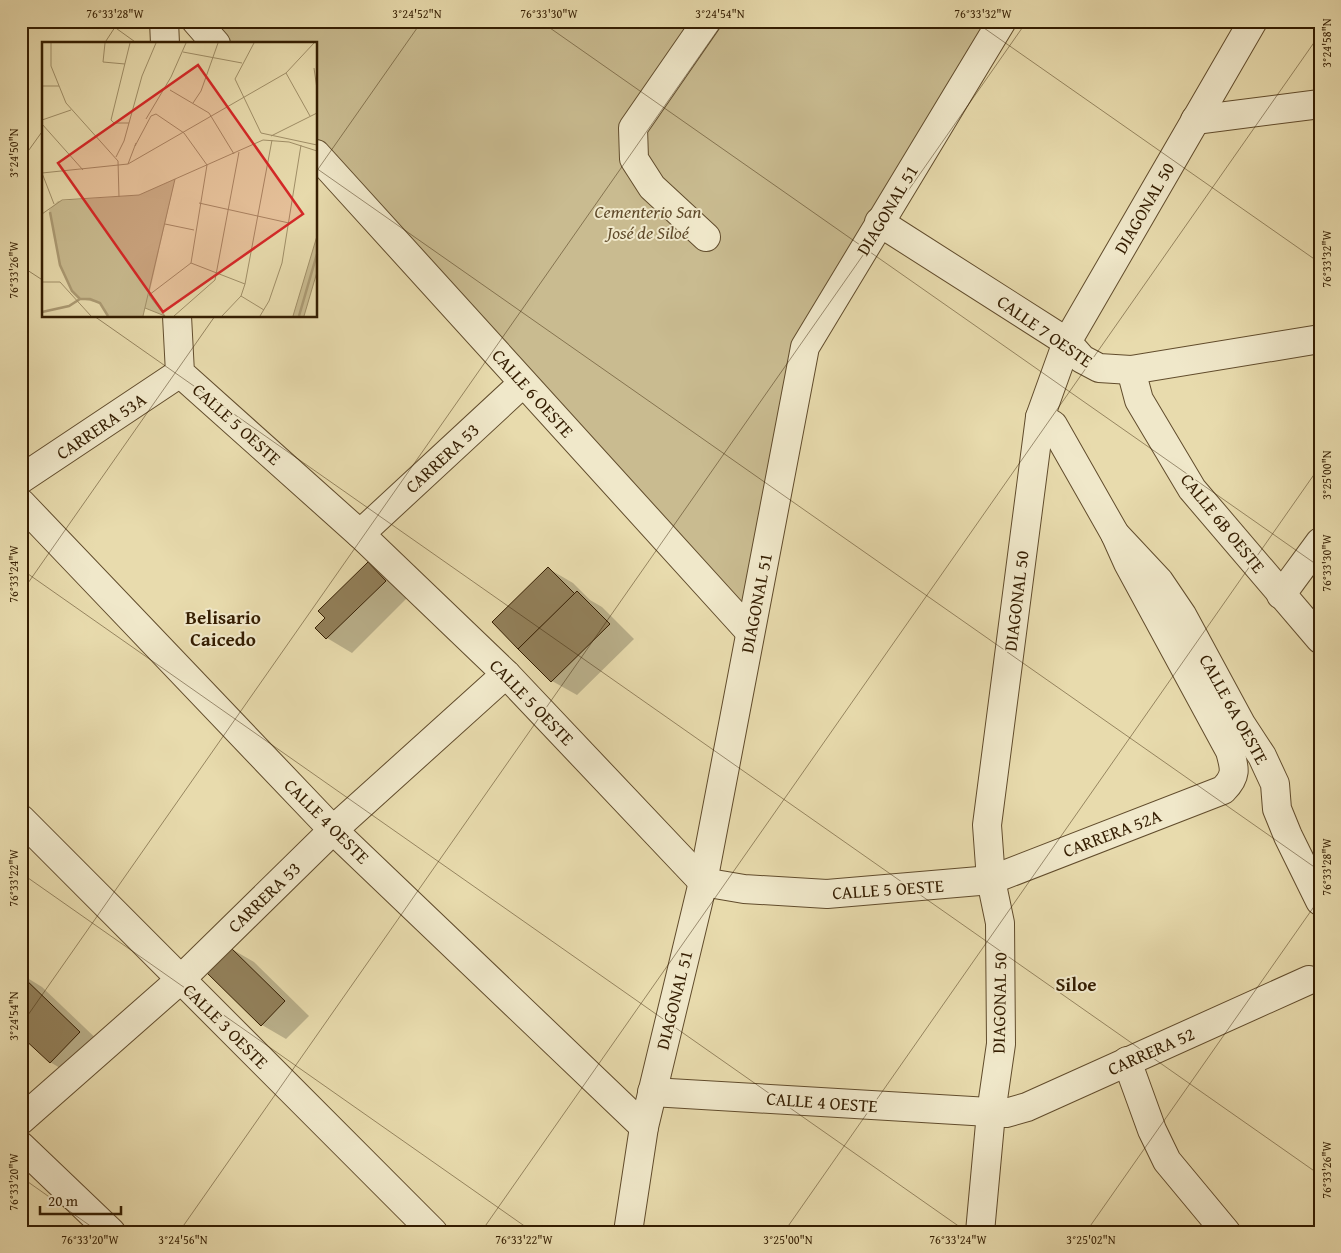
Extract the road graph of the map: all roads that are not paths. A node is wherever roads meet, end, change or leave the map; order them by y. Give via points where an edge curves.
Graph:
1 (164, 21) edge
2 (196, 21) edge
3 (707, 21) edge
4 (1253, 21) edge
5 (992, 25) edge
6 (165, 42) edge
7 (214, 42) edge
8 (1320, 104) edge
9 (1195, 120) junction
10 (318, 156) edge
11 (879, 222) junction
12 (706, 237) dead end
13 (177, 318) edge
14 (1320, 339) edge
15 (1067, 342) junction
16 (1131, 370) junction
17 (180, 373) junction
18 (523, 383) junction
19 (1040, 417) junction
20 (21, 479) edge
21 (21, 503) edge
22 (360, 534) junction
23 (1115, 534) junction
24 (1320, 542) edge
25 (1281, 595) junction
26 (750, 632) junction
27 (1320, 639) edge
28 (506, 674) junction
29 (1230, 782) joint
30 (21, 819) edge
31 (333, 830) junction
32 (991, 880) junction
33 (703, 882) junction
34 (1320, 901) edge
35 (180, 980) junction
36 (1309, 980) dead end
37 (1127, 1061) junction
38 (652, 1092) junction
39 (991, 1113) junction
40 (21, 1120) edge
41 (644, 1127) junction
42 (21, 1146) edge
43 (111, 1232) edge
44 (433, 1232) edge
45 (628, 1232) edge
46 (980, 1232) edge
47 (1226, 1232) edge

1 - 6 street
2 - 7 street
3 - 12 street via 633,128 634,159 652,187
4 - 9 street, DIAGONAL 50
5 - 11 street, DIAGONAL 51
8 - 9 street
9 - 15 street, DIAGONAL 50
10 - 18 street, CALLE 6 OESTE
11 - 15 street, CALLE 7 OESTE
11 - 26 street, DIAGONAL 51 via 805,347
13 - 17 street, CALLE 5 OESTE
14 - 16 street, CALLE 7 OESTE
15 - 16 street, CALLE 7 OESTE via 1082,359 1099,368
15 - 19 street, DIAGONAL 50
16 - 25 street, CALLE 6B OESTE via 1139,400 1192,489
17 - 20 street, CARRERA 53A
17 - 22 street, CALLE 5 OESTE
18 - 22 street, CARRERA 53
18 - 26 street, CALLE 6 OESTE
19 - 23 street, CALLE 6A OESTE via 1053,425
19 - 32 street, DIAGONAL 50 via 987,825
21 - 31 street, CALLE 4 OESTE
22 - 28 street, CALLE 5 OESTE
23 - 29 street, CALLE 6A OESTE via 1230,751 1235,768
23 - 34 street, CALLE 6A OESTE via 1159,581 1182,615 1262,756 1275,784 1277,809
24 - 25 street
25 - 27 street, CALLE 6B OESTE
26 - 33 street, DIAGONAL 51
28 - 31 street, CARRERA 53
28 - 33 street, CALLE 5 OESTE
29 - 32 street, CARRERA 52A via 1223,790
30 - 35 street, CALLE 3 OESTE
31 - 35 street, CARRERA 53
31 - 41 street, CALLE 4 OESTE
32 - 33 street, CALLE 5 OESTE via 827,894 744,889
32 - 39 street, DIAGONAL 50 via 1000,923 1001,1044
33 - 38 street, DIAGONAL 51
35 - 40 street, CARRERA 53
35 - 44 street, CALLE 3 OESTE
36 - 37 street, CARRERA 52
37 - 39 street, CARRERA 52 via 1027,1106 1006,1113
37 - 47 street via 1166,1161
38 - 39 street, CALLE 4 OESTE
38 - 41 street, DIAGONAL 51
39 - 46 street, DIAGONAL 50
41 - 45 street, DIAGONAL 51
42 - 43 street

